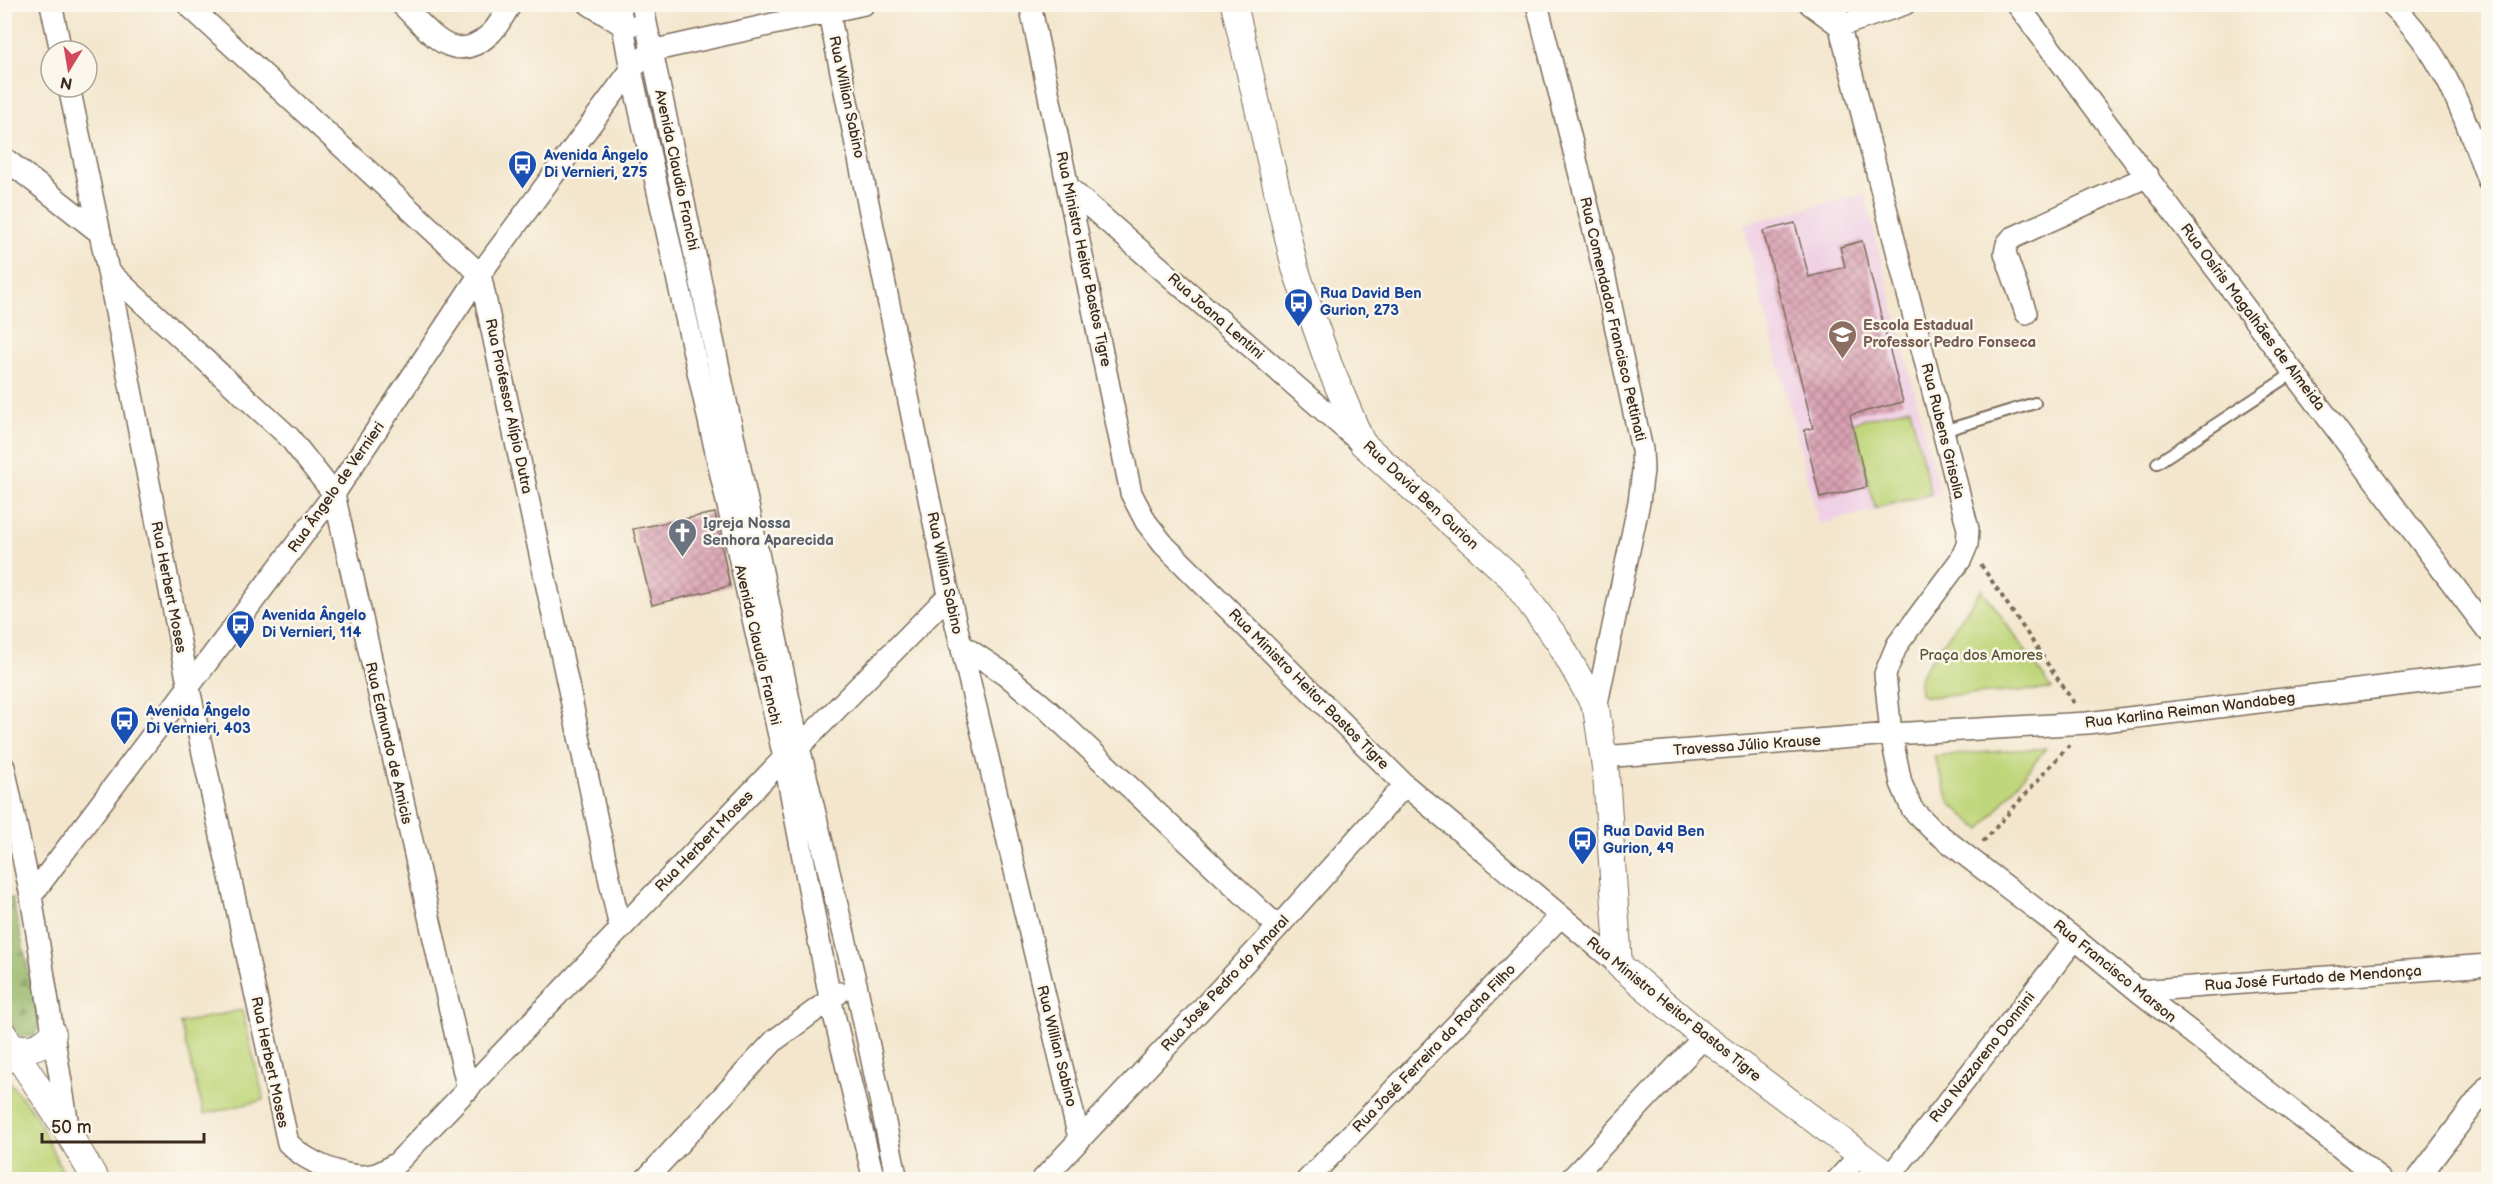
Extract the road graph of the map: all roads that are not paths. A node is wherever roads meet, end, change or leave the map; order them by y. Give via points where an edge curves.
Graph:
1 (51, 4) edge
2 (187, 4) edge
3 (401, 4) edge
4 (511, 4) edge
5 (589, 4) edge
6 (619, 4) edge
7 (642, 4) edge
8 (864, 4) edge
9 (1030, 4) edge
10 (1234, 4) edge
11 (1537, 4) edge
12 (1810, 4) edge
13 (1834, 4) edge
14 (1905, 4) edge
15 (2017, 4) edge
16 (2391, 4) edge
17 (828, 8) edge
18 (647, 25) junction
19 (624, 26) junction
20 (1840, 26) junction
21 (58, 39) edge
22 (651, 51) junction
23 (631, 70) junction
24 (72, 99) edge
25 (4, 158) edge
26 (2148, 176) junction
27 (2488, 180) edge
28 (1070, 189) junction
29 (100, 233) junction
30 (108, 271) junction
31 (480, 274) junction
32 (2026, 313) dead end
33 (2295, 372) junction
34 (2035, 403) dead end
35 (1943, 432) junction
36 (1362, 443) junction
37 (2157, 463) dead end
38 (334, 494) junction
39 (949, 595) junction
40 (2488, 631) edge
41 (960, 644) junction
42 (2488, 674) edge
43 (189, 689) junction
44 (1596, 708) junction
45 (1891, 734) junction
46 (791, 752) junction
47 (1603, 757) junction
48 (4, 767) edge
49 (1405, 785) junction
50 (31, 896) junction
51 (1561, 915) junction
52 (1278, 927) junction
53 (620, 928) junction
54 (2075, 939) junction
55 (1619, 965) junction
56 (2488, 965) edge
57 (856, 984) junction
58 (2138, 991) junction
59 (830, 998) junction
60 (53, 1034) junction
61 (1704, 1037) junction
62 (8, 1040) edge
63 (2488, 1086) edge
64 (468, 1090) junction
65 (69, 1134) junction
66 (1079, 1138) junction
67 (1860, 1155) junction
68 (1892, 1178) edge
69 (96, 1179) edge
70 (645, 1179) edge
71 (874, 1179) edge
72 (897, 1179) edge
73 (1042, 1179) edge
74 (1307, 1179) edge
75 (1570, 1179) edge
76 (1837, 1179) edge
77 (2382, 1179) edge
78 (2417, 1179) edge

1 - 21 street
2 - 31 street
3 - 4 street via 456,50 471,48 491,34
5 - 19 street
6 - 19 street, Avenida Claudio Franchi
7 - 18 street, Avenida Claudio Franchi
8 - 17 street
9 - 28 street, Rua Ministro Heitor Bastos Tigre
10 - 36 street, Rua David Ben Gurion via 1295,268
11 - 44 street, Rua Comendador Francisco Pettinati via 1601,259 1642,450 1639,502
12 - 20 street
13 - 20 street, Rua Rubens Grisolia
14 - 20 street
15 - 26 street, Rua Osíris Magalhães de Almeida
16 - 27 street via 2408,20 2441,66
17 - 22 street
17 - 39 street, Rua Willian Sabino
18 - 19 street
18 - 22 street, Avenida Claudio Franchi
19 - 23 street, Avenida Claudio Franchi
20 - 35 street, Rua Rubens Grisolia
22 - 23 street, Rua Ângelo de Vernieri
22 - 46 street, Avenida Claudio Franchi
23 - 31 street, Rua Ângelo de Vernieri
23 - 46 street, Avenida Claudio Franchi
24 - 29 street, Rua Herbert Moses
25 - 29 street
26 - 32 street via 2012,238 2005,253
26 - 33 street, Rua Osíris Magalhães de Almeida
28 - 36 street, Rua Joana Lentini
28 - 49 street, Rua Ministro Heitor Bastos Tigre via 1131,493 1146,522 1164,545
29 - 30 street, Rua Herbert Moses
30 - 38 street, Rua Edmundo de Amicis via 289,437
30 - 43 street, Rua Herbert Moses
31 - 38 street, Rua Ângelo de Vernieri
31 - 53 street, Rua Professor Alípio Dutra
33 - 37 lane
33 - 40 street, Rua Osíris Magalhães de Almeida
34 - 35 lane
35 - 45 street, Rua Rubens Grisolia via 1968,529 1967,544 1961,559 1889,658 1886,674
36 - 44 street, Rua David Ben Gurion via 1510,577 1559,642
38 - 43 street, Rua Ângelo de Vernieri
38 - 64 street, Rua Edmundo de Amicis
39 - 41 street, Rua Willian Sabino
39 - 46 street, Rua Herbert Moses
41 - 52 street via 1047,709
41 - 66 street, Rua Willian Sabino
42 - 45 street, Rua Karlina Reiman Wandabeg via 2088,723
43 - 50 street, Rua Ângelo de Vernieri
43 - 64 street, Rua Herbert Moses via 288,1143 306,1158 337,1171 376,1174 397,1163
44 - 47 street, Rua David Ben Gurion
45 - 47 street, Travessa Júlio Krause
45 - 54 street, Rua Francisco Marson via 1901,783 1912,809 1932,829
46 - 53 street, Rua Herbert Moses
46 - 57 street, Avenida Claudio Franchi
46 - 59 street, Avenida Claudio Franchi
47 - 55 street, Rua David Ben Gurion
48 - 50 street
49 - 51 street, Rua Ministro Heitor Bastos Tigre
49 - 52 street, Rua José Pedro do Amaral
50 - 60 street
51 - 55 street, Rua Ministro Heitor Bastos Tigre
51 - 74 street, Rua José Ferreira da Rocha Filho
52 - 66 street, Rua José Pedro do Amaral
53 - 64 street, Rua Herbert Moses
54 - 58 street, Rua Francisco Marson
54 - 68 street, Rua Nazzareno Donnini
55 - 61 street, Rua Ministro Heitor Bastos Tigre
56 - 58 street, Rua José Furtado de Mendonça
57 - 59 street
57 - 72 street, Avenida Claudio Franchi
58 - 77 street, Rua Francisco Marson
59 - 70 street via 775,1040
59 - 71 street, Avenida Claudio Franchi
60 - 62 street via 36,1047 20,1048
60 - 65 street
61 - 67 street, Rua Ministro Heitor Bastos Tigre
61 - 75 street
62 - 65 street
63 - 78 street
65 - 69 street
66 - 73 street, Rua José Pedro do Amaral
67 - 68 street, Rua Ministro Heitor Bastos Tigre
67 - 76 street

